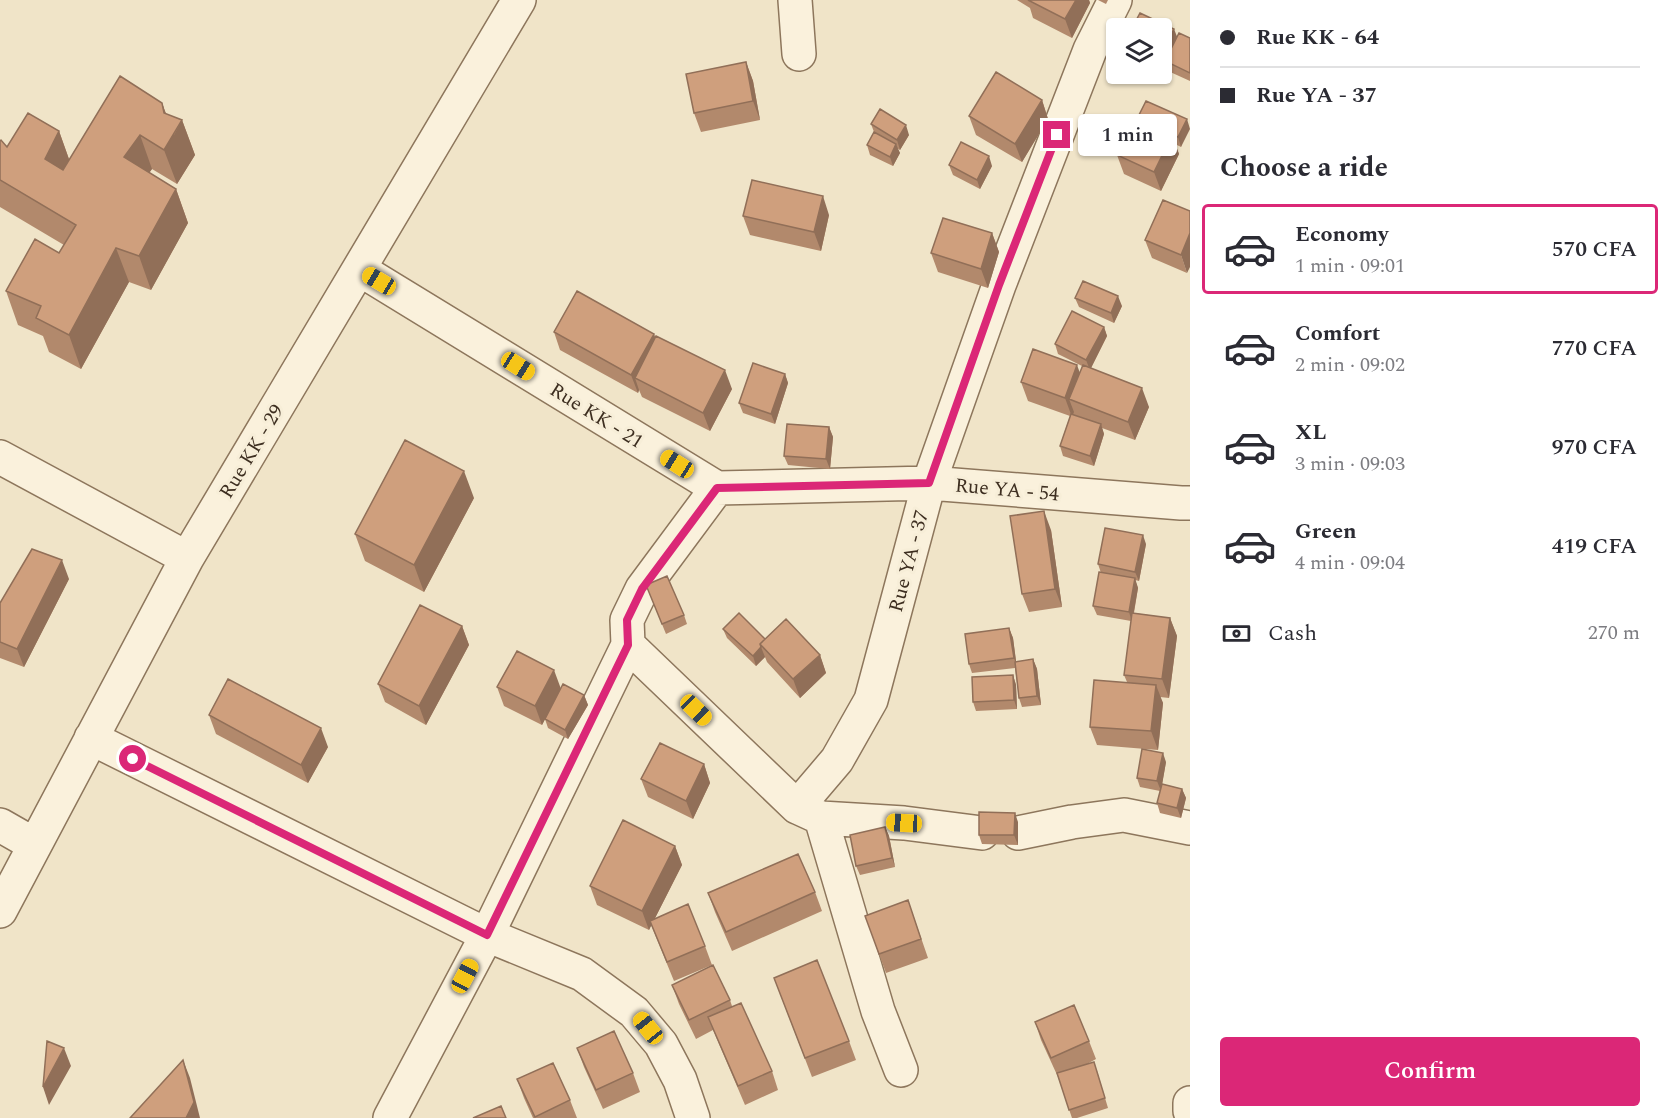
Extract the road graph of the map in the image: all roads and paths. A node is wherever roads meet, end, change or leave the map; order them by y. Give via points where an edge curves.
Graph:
1 (519, 0) edge
2 (795, 0) edge
3 (1115, 0) edge
4 (799, 54) dead end
5 (359, 269) junction
6 (0, 457) edge
7 (929, 483) junction
8 (717, 488) junction
9 (1190, 503) edge
10 (187, 558) junction
11 (628, 645) junction
12 (91, 738) junction
13 (809, 813) junction
14 (0, 825) edge
15 (1190, 828) edge
16 (982, 833) edge
17 (1018, 833) dead end
18 (35, 845) junction
19 (0, 911) edge
20 (487, 935) junction
21 (901, 1070) dead end
22 (1190, 1103) edge
23 (1190, 1111) edge
24 (390, 1118) edge
25 (693, 1118) edge

1 - 5 street, Rue KK - 29
2 - 4 street
3 - 7 street, Rue YA - 37 via 1090,50 1012,251
5 - 8 street, Rue KK - 21
5 - 10 street, Rue KK - 29
6 - 10 street
7 - 8 street, Rue YA - 54
7 - 9 street, Rue YA - 54
7 - 13 street, Rue YA - 37 via 871,700
8 - 11 street via 642,589 627,620
10 - 12 street, Rue KK - 29
11 - 13 street
11 - 20 street
12 - 18 street, Rue KK - 29
12 - 20 street
13 - 16 street
13 - 21 street
14 - 18 street
15 - 17 street via 1124,815
18 - 19 street, Rue KK - 29
20 - 24 street
20 - 25 street via 582,974 634,1012 661,1044 680,1080
22 - 23 street

